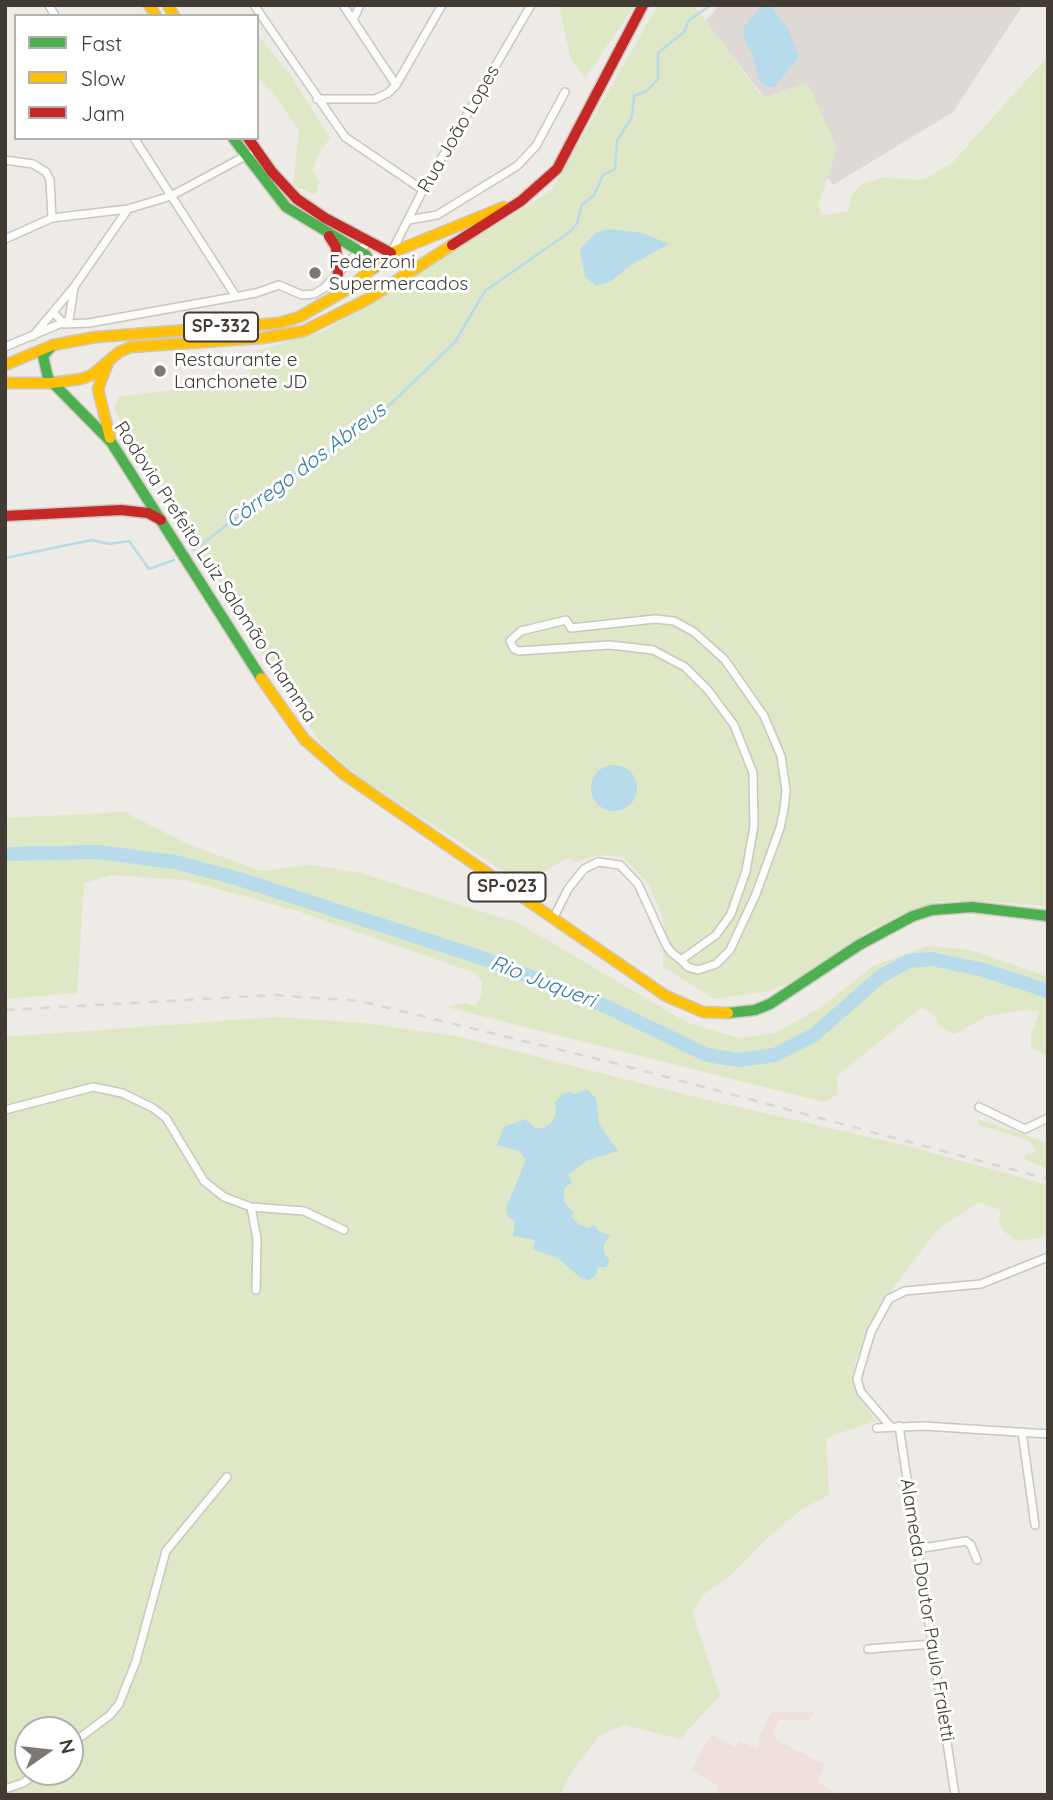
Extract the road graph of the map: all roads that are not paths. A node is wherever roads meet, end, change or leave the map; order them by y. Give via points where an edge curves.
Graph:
1 (254, 5) edge
2 (343, 5) edge
3 (360, 5) edge
4 (442, 5) edge
5 (531, 5) edge
6 (643, 5) edge
7 (353, 20) junction
8 (396, 85) junction
9 (565, 92) dead end
10 (317, 99) junction
11 (135, 140) edge
12 (234, 140) edge
13 (249, 140) edge
14 (256, 150) junction
15 (244, 157) junction
16 (5, 160) edge
17 (423, 190) junction
18 (172, 196) junction
19 (520, 201) junction
20 (128, 209) junction
21 (52, 218) junction
22 (409, 220) junction
23 (327, 234) junction
24 (5, 239) edge
25 (370, 240) junction
26 (359, 251) junction
27 (391, 253) junction
28 (373, 268) junction
29 (338, 274) junction
30 (400, 279) junction
31 (74, 287) junction
32 (235, 295) junction
33 (60, 303) junction
34 (53, 312) junction
35 (72, 312) junction
36 (89, 323) junction
37 (64, 324) junction
38 (33, 336) junction
39 (53, 345) junction
40 (5, 347) edge
41 (108, 362) junction
42 (5, 365) edge
43 (9, 382) edge
44 (52, 383) junction
45 (83, 411) junction
46 (111, 442) junction
47 (5, 516) edge
48 (161, 520) junction
49 (1048, 916) edge
50 (553, 919) junction
51 (681, 960) junction
52 (979, 1107) dead end
53 (5, 1110) edge
54 (1048, 1118) edge
55 (251, 1207) junction
56 (344, 1230) dead end
57 (1048, 1257) edge
58 (256, 1290) dead end
59 (894, 1426) junction
60 (877, 1429) dead end
61 (1022, 1433) junction
62 (1048, 1434) edge
63 (226, 1477) dead end
64 (1035, 1525) dead end
65 (917, 1549) junction
66 (977, 1560) dead end
67 (932, 1644) junction
68 (868, 1649) dead end
69 (84, 1734) edge
70 (955, 1795) edge

1 - 10 street
2 - 7 street
3 - 7 street
4 - 8 street
5 - 17 street, Rua João Lopes
6 - 19 main road, SP-332 via 556,169
7 - 8 street
8 - 10 street via 375,99
9 - 22 street via 536,146 517,166 437,215
10 - 17 street via 345,137
11 - 18 street
12 - 15 main road
13 - 14 main road
14 - 15 street
14 - 25 main road via 297,199
15 - 18 street
15 - 23 main road via 286,206
16 - 21 street via 33,164 46,172
17 - 22 street, Rua João Lopes
18 - 20 street
18 - 32 street
19 - 27 main road, SP-332
19 - 30 main road, SP-332
20 - 21 street
20 - 31 street
21 - 24 street
22 - 27 street, Rua João Lopes
23 - 26 main road
23 - 29 main road via 336,247
25 - 26 street
25 - 27 main road
26 - 28 main road
26 - 29 street
27 - 28 main road, SP-332
27 - 30 main road via 404,260
28 - 39 main road, SP-332 via 321,307 279,323
29 - 32 street via 307,296 279,285
30 - 41 main road, SP-332 via 304,331 131,347
31 - 33 street
31 - 35 street
32 - 36 street
33 - 34 street
33 - 35 street
34 - 37 street
34 - 38 street
35 - 36 street
35 - 37 street
36 - 37 street
37 - 38 street
38 - 40 street
39 - 42 main road, SP-332
39 - 44 main road via 42,361
41 - 44 main road, SP-332 via 92,375
41 - 46 main road, SP-023 via 98,389
43 - 44 main road, SP-332
43 - 45 main road via 55,393
44 - 45 main road, Rodovia Prefeito Luiz Salomão Chamma / SP-023
45 - 46 main road, Rodovia Prefeito Luiz Salomão Chamma / SP-023
46 - 48 main road, Rodovia Prefeito Luiz Salomão Chamma / SP-023
47 - 48 main road via 121,510 148,513
48 - 50 main road, Rodovia Prefeito Luiz Salomão Chamma / SP-023 via 280,708 322,757
49 - 50 main road, Rodovia Prefeito Luiz Salomão Chamma / SP-023 via 972,907 932,910 859,945 770,1004 718,1014 666,996
50 - 51 street via 584,869 598,862 620,864 638,884 660,935
51 - 51 street via 694,970 704,969 730,950 780,828 785,771 764,716 724,660 694,632 674,621 571,628 566,620 516,633 510,645 519,651 610,645 653,650 685,667 734,725 753,773 754,826 746,871 731,914 716,935
52 - 54 street via 1025,1129
53 - 55 street via 93,1087 135,1098 166,1118 204,1181 224,1197
55 - 56 street via 304,1211
55 - 58 street via 257,1239
57 - 59 street via 981,1283 905,1292 889,1299 871,1332 857,1379 861,1392
59 - 60 street
59 - 61 street
59 - 65 street, Alameda Doutor Paulo Fraletti
61 - 62 street
61 - 64 street
63 - 69 street via 166,1550 136,1661 119,1704
65 - 66 street via 966,1541
65 - 67 street, Alameda Doutor Paulo Fraletti
67 - 68 street
67 - 70 street, Alameda Doutor Paulo Fraletti

